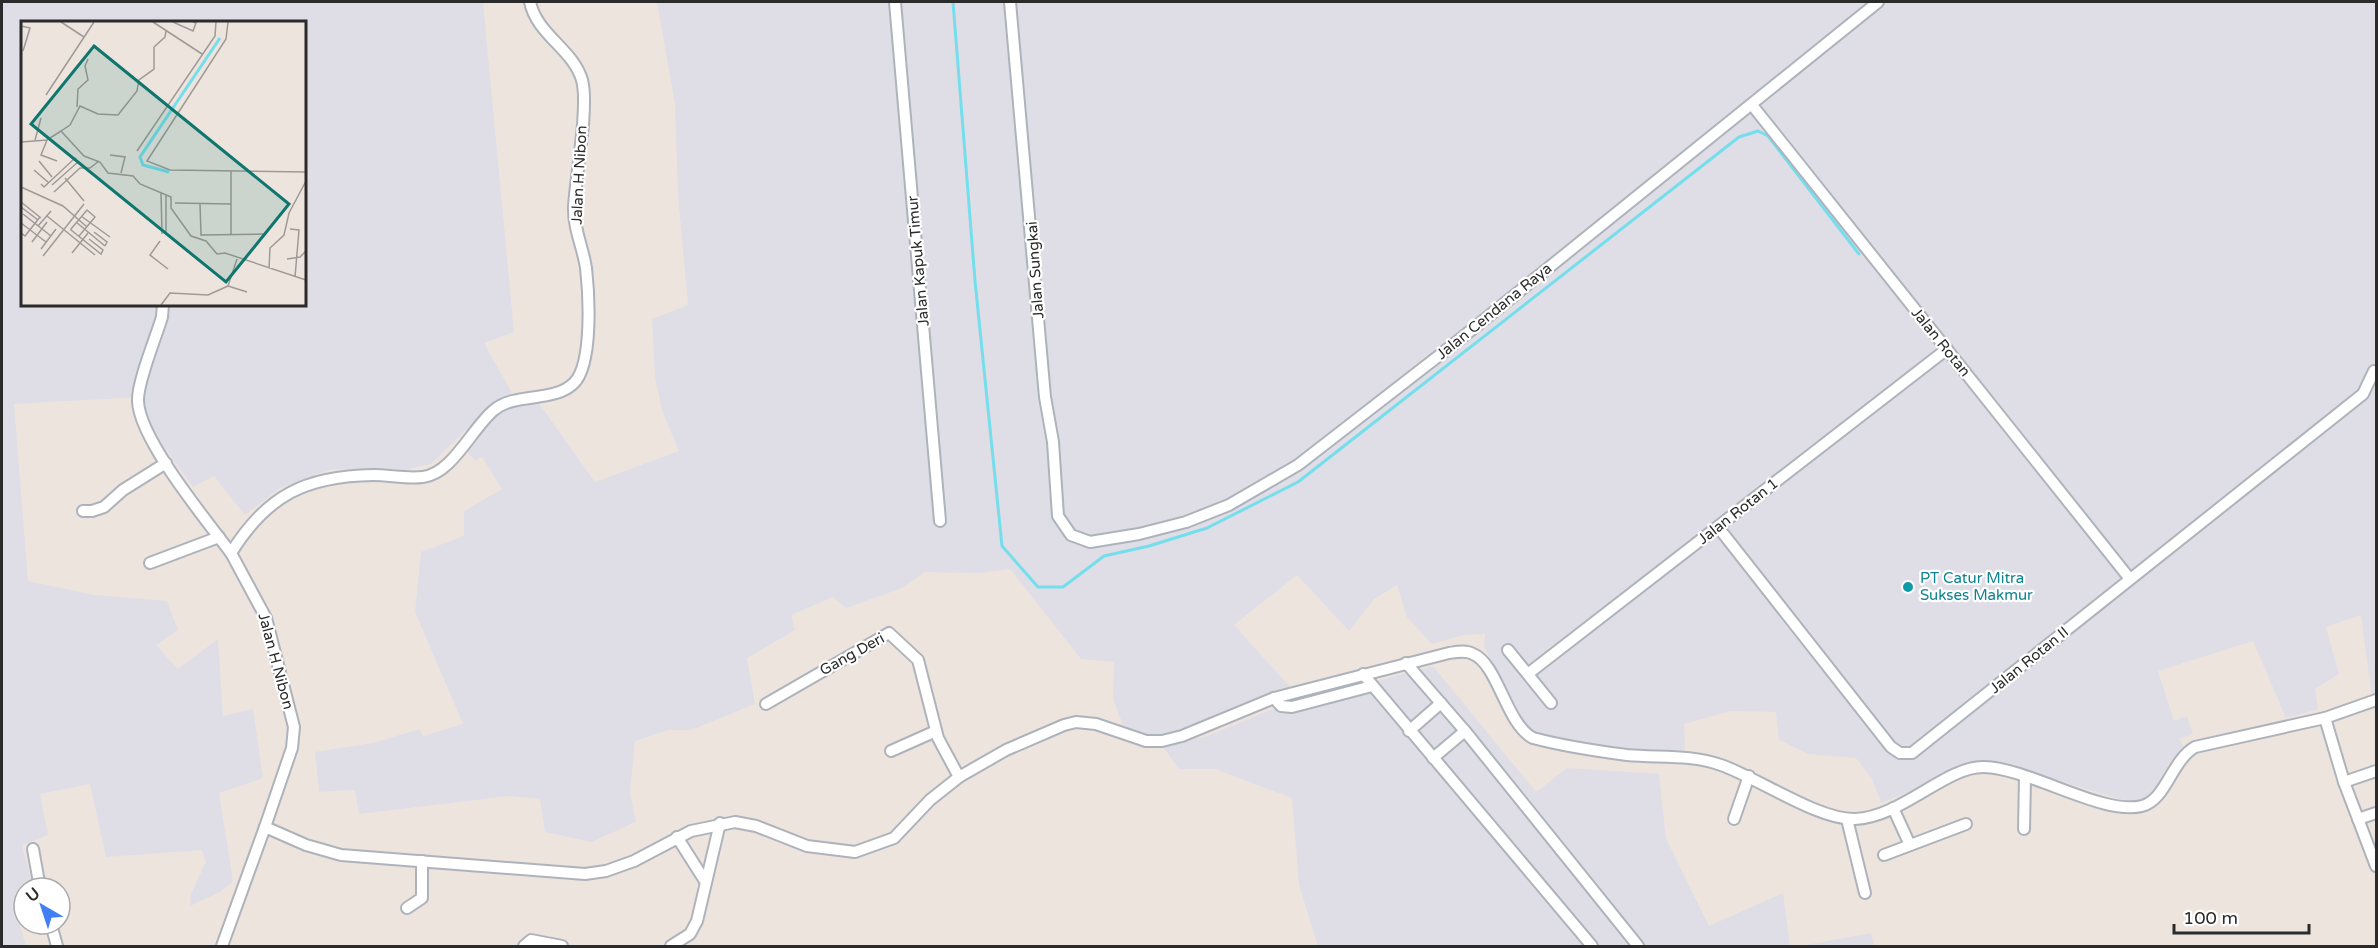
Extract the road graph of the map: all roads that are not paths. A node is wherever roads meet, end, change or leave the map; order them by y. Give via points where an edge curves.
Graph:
1 (531, 2) edge
2 (895, 2) edge
3 (1010, 2) edge
4 (1878, 2) edge
5 (1752, 105) junction
6 (163, 306) edge
7 (1947, 349) junction
8 (2374, 371) dead end
9 (166, 463) junction
10 (83, 511) dead end
11 (940, 521) dead end
12 (1718, 527) junction
13 (1071, 535) joint
14 (219, 537) junction
15 (231, 553) junction
16 (150, 563) dead end
17 (2130, 579) junction
18 (1508, 650) dead end
19 (1406, 663) junction
20 (1529, 673) junction
21 (1363, 674) junction
22 (1372, 686) junction
23 (1274, 698) junction
24 (2376, 700) edge
25 (1442, 703) junction
26 (1551, 703) dead end
27 (766, 704) dead end
28 (2325, 718) junction
29 (936, 731) junction
30 (1410, 731) junction
31 (1465, 731) junction
32 (891, 751) dead end
33 (1433, 758) junction
34 (2376, 771) edge
35 (1749, 776) junction
36 (959, 777) junction
37 (2025, 777) junction
38 (2344, 782) junction
39 (1893, 808) junction
40 (2376, 813) edge
41 (1734, 819) dead end
42 (1847, 819) junction
43 (2358, 819) junction
44 (720, 823) junction
45 (1966, 824) dead end
46 (265, 827) junction
47 (2024, 829) dead end
48 (677, 837) junction
49 (1910, 845) junction
50 (2373, 846) edge
51 (33, 849) dead end
52 (1884, 855) dead end
53 (422, 861) junction
54 (2376, 866) edge
55 (38, 876) edge
56 (705, 881) junction
57 (1865, 892) dead end
58 (407, 908) dead end
59 (222, 946) edge
60 (524, 946) edge
61 (562, 946) edge
62 (671, 946) edge
63 (1592, 946) edge
64 (1638, 946) edge

1 - 15 street, Jalan H Nibon via 536,18 574,64 583,84 574,220 588,300 584,364 579,376 562,390 498,407 446,466 431,475 346,476 301,486 257,516
2 - 11 street, Jalan Kapuk Timur
3 - 13 street, Jalan Sungkai via 1058,516
4 - 5 street, Jalan Cendana Raya
5 - 7 street, Jalan Rotan
5 - 13 street, Jalan Cendana Raya via 1454,344 1298,465 1262,488 1186,522 1139,534 1090,542
6 - 9 street via 138,401 142,422
7 - 12 street, Jalan Rotan 1
7 - 17 street, Jalan Rotan
8 - 17 street, Jalan Rotan II via 2363,394
9 - 10 street via 123,489 104,507
9 - 14 street
12 - 17 street, Jalan Rotan II via 1891,747 1900,753 1912,753
12 - 20 street, Jalan Rotan 1
14 - 15 street
14 - 16 street
15 - 46 street, Jalan H Nibon via 267,618 294,727 285,771
18 - 20 street
19 - 21 street
19 - 25 street
19 - 35 street via 1449,653 1473,654 1485,665 1521,728 1533,738 1628,755 1690,757
20 - 26 street
21 - 22 street
21 - 23 street
22 - 23 street via 1292,707 1281,706
22 - 30 street
23 - 36 street via 1162,741 1146,741 1096,724 1076,722 1006,750
24 - 28 street
25 - 30 street
25 - 31 street
27 - 29 street, Gang Deri via 888,633 918,660
28 - 37 street via 2195,747 2183,755 2157,798 2143,806 2115,805
28 - 38 street
29 - 32 street
29 - 36 street, Gang Deri
30 - 33 street
31 - 33 street
31 - 64 street
33 - 63 street
34 - 38 street
35 - 41 street
35 - 42 street via 1804,804
36 - 44 street via 930,800 894,838 855,852 807,846 746,823
37 - 39 street via 1991,768 1973,768
37 - 47 street
38 - 43 street
39 - 42 street via 1869,817
39 - 49 street
40 - 43 street
42 - 57 street
43 - 50 street
44 - 48 street
44 - 56 street
45 - 49 street
46 - 53 street via 331,853
46 - 59 street, Jalan H Nibon
48 - 53 street via 634,861 585,874
48 - 56 street
49 - 52 street
50 - 54 street
51 - 55 street
53 - 58 street via 422,898
56 - 62 street via 694,927
60 - 61 street via 531,940

